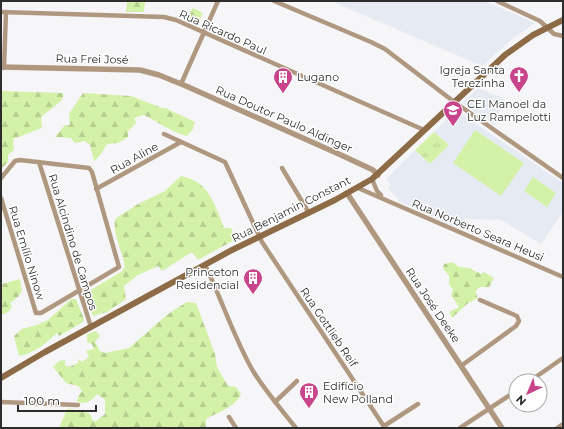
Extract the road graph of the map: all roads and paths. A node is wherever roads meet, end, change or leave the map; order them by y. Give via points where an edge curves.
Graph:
1 (218, 1) edge
2 (274, 1) edge
3 (497, 1) edge
4 (4, 12) edge
5 (563, 20) edge
6 (549, 27) junction
7 (204, 33) junction
8 (563, 36) edge
9 (3, 67) edge
10 (181, 84) junction
11 (454, 102) junction
12 (424, 130) junction
13 (164, 134) dead end
14 (181, 142) junction
15 (39, 162) junction
16 (282, 168) dead end
17 (378, 174) junction
18 (1, 178) edge
19 (563, 178) edge
20 (372, 179) junction
21 (96, 188) junction
22 (358, 188) junction
23 (347, 193) junction
24 (1, 198) edge
25 (386, 199) junction
26 (308, 213) junction
27 (259, 236) junction
28 (205, 265) junction
29 (563, 277) edge
30 (79, 291) junction
31 (480, 300) dead end
32 (90, 327) junction
33 (563, 358) edge
34 (461, 366) junction
35 (541, 373) edge
36 (1, 378) edge
37 (297, 380) dead end
38 (508, 396) edge
39 (1, 402) edge
40 (274, 402) junction
41 (78, 404) dead end
42 (418, 404) dead end
43 (489, 409) junction
44 (229, 418) dead end
45 (563, 424) edge
46 (384, 427) edge
47 (236, 428) edge
48 (296, 428) edge
49 (460, 428) edge
50 (502, 428) edge
51 (557, 428) edge

1 - 7 street
2 - 11 street via 385,49
3 - 6 street
4 - 7 street, Rua Ricardo Paul via 164,17
4 - 9 street
5 - 6 main road, Rua Benjamin Constant
6 - 8 street via 556,35
6 - 11 main road, Rua Benjamin Constant via 514,48
7 - 10 street
7 - 12 street, Rua Ricardo Paul
9 - 10 street, Rua Frei José via 140,70
10 - 17 street, Rua Doutor Paulo Aldinger
11 - 12 main road, Rua Benjamin Constant
11 - 19 street
12 - 17 main road, Rua Benjamin Constant
13 - 14 street, Rua Gottlieb Reif
14 - 21 street, Rua Aline
14 - 27 street, Rua Gottlieb Reif via 225,162
15 - 18 street via 15,162
15 - 21 street via 89,168
15 - 30 street, Rua Alcindino de Campos
16 - 26 street
17 - 20 main road, Rua Benjamin Constant
20 - 22 main road, Rua Benjamin Constant
20 - 25 street, Rua Norberto Seara Heusi via 377,191
21 - 30 street via 119,267
22 - 23 main road, Rua Benjamin Constant
22 - 25 street, Rua Norberto Seara Heusi
23 - 26 main road, Rua Benjamin Constant
23 - 34 street, Rua José Deeke
24 - 30 street, Rua Emílio Ninow via 36,313
25 - 29 street, Rua Norberto Seara Heusi
26 - 27 main road, Rua Benjamin Constant
27 - 28 main road, Rua Benjamin Constant
27 - 46 street, Rua Gottlieb Reif
28 - 32 main road, Rua Benjamin Constant
28 - 40 street via 242,351
30 - 32 street, Rua Alcindino de Campos
31 - 34 street via 517,316 519,321 516,326
32 - 36 main road, Rua Benjamin Constant
33 - 35 street
34 - 43 street, Rua José Deeke
37 - 40 street
38 - 43 street
39 - 41 street
40 - 48 street
42 - 46 street
43 - 49 street
43 - 50 street, Rua José Deeke
44 - 47 street
45 - 51 street

